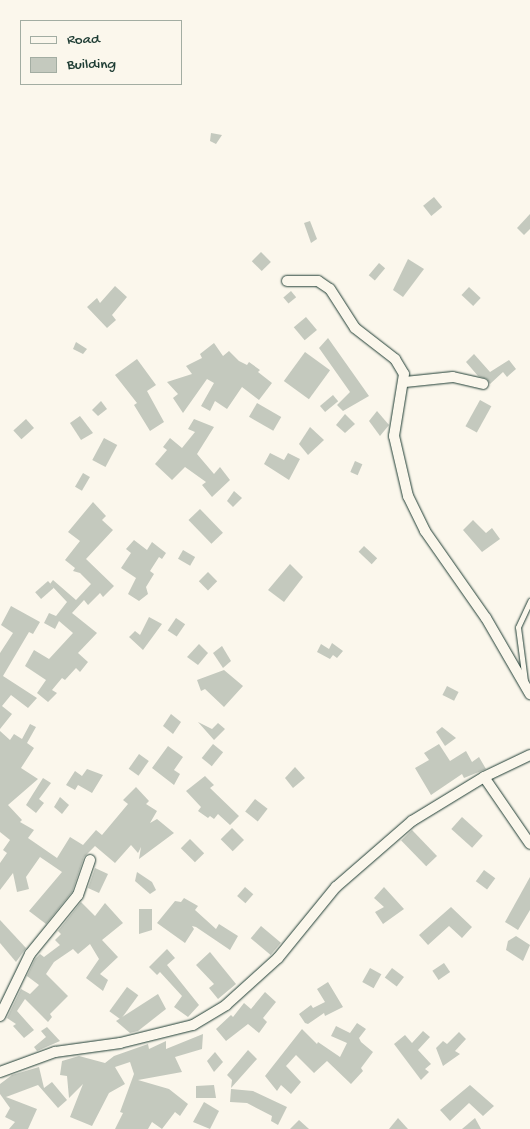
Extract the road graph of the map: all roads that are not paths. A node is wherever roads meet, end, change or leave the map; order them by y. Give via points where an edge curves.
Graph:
1 (287, 281) dead end
2 (405, 382) junction
3 (482, 384) dead end
4 (530, 601) edge
5 (528, 690) edge
6 (530, 755) edge
7 (484, 777) junction
8 (530, 844) edge
9 (90, 860) dead end
10 (0, 1016) edge
11 (0, 1071) edge

1 - 2 street via 318,281 330,289 355,328 395,359
2 - 3 street via 452,377
2 - 5 street via 394,436 408,496 424,531 486,618
4 - 5 lane via 518,627
6 - 7 street
7 - 8 street
7 - 11 street via 412,821 336,887 278,958 226,1005 193,1025 128,1042 55,1052
9 - 10 street via 78,895 30,954

